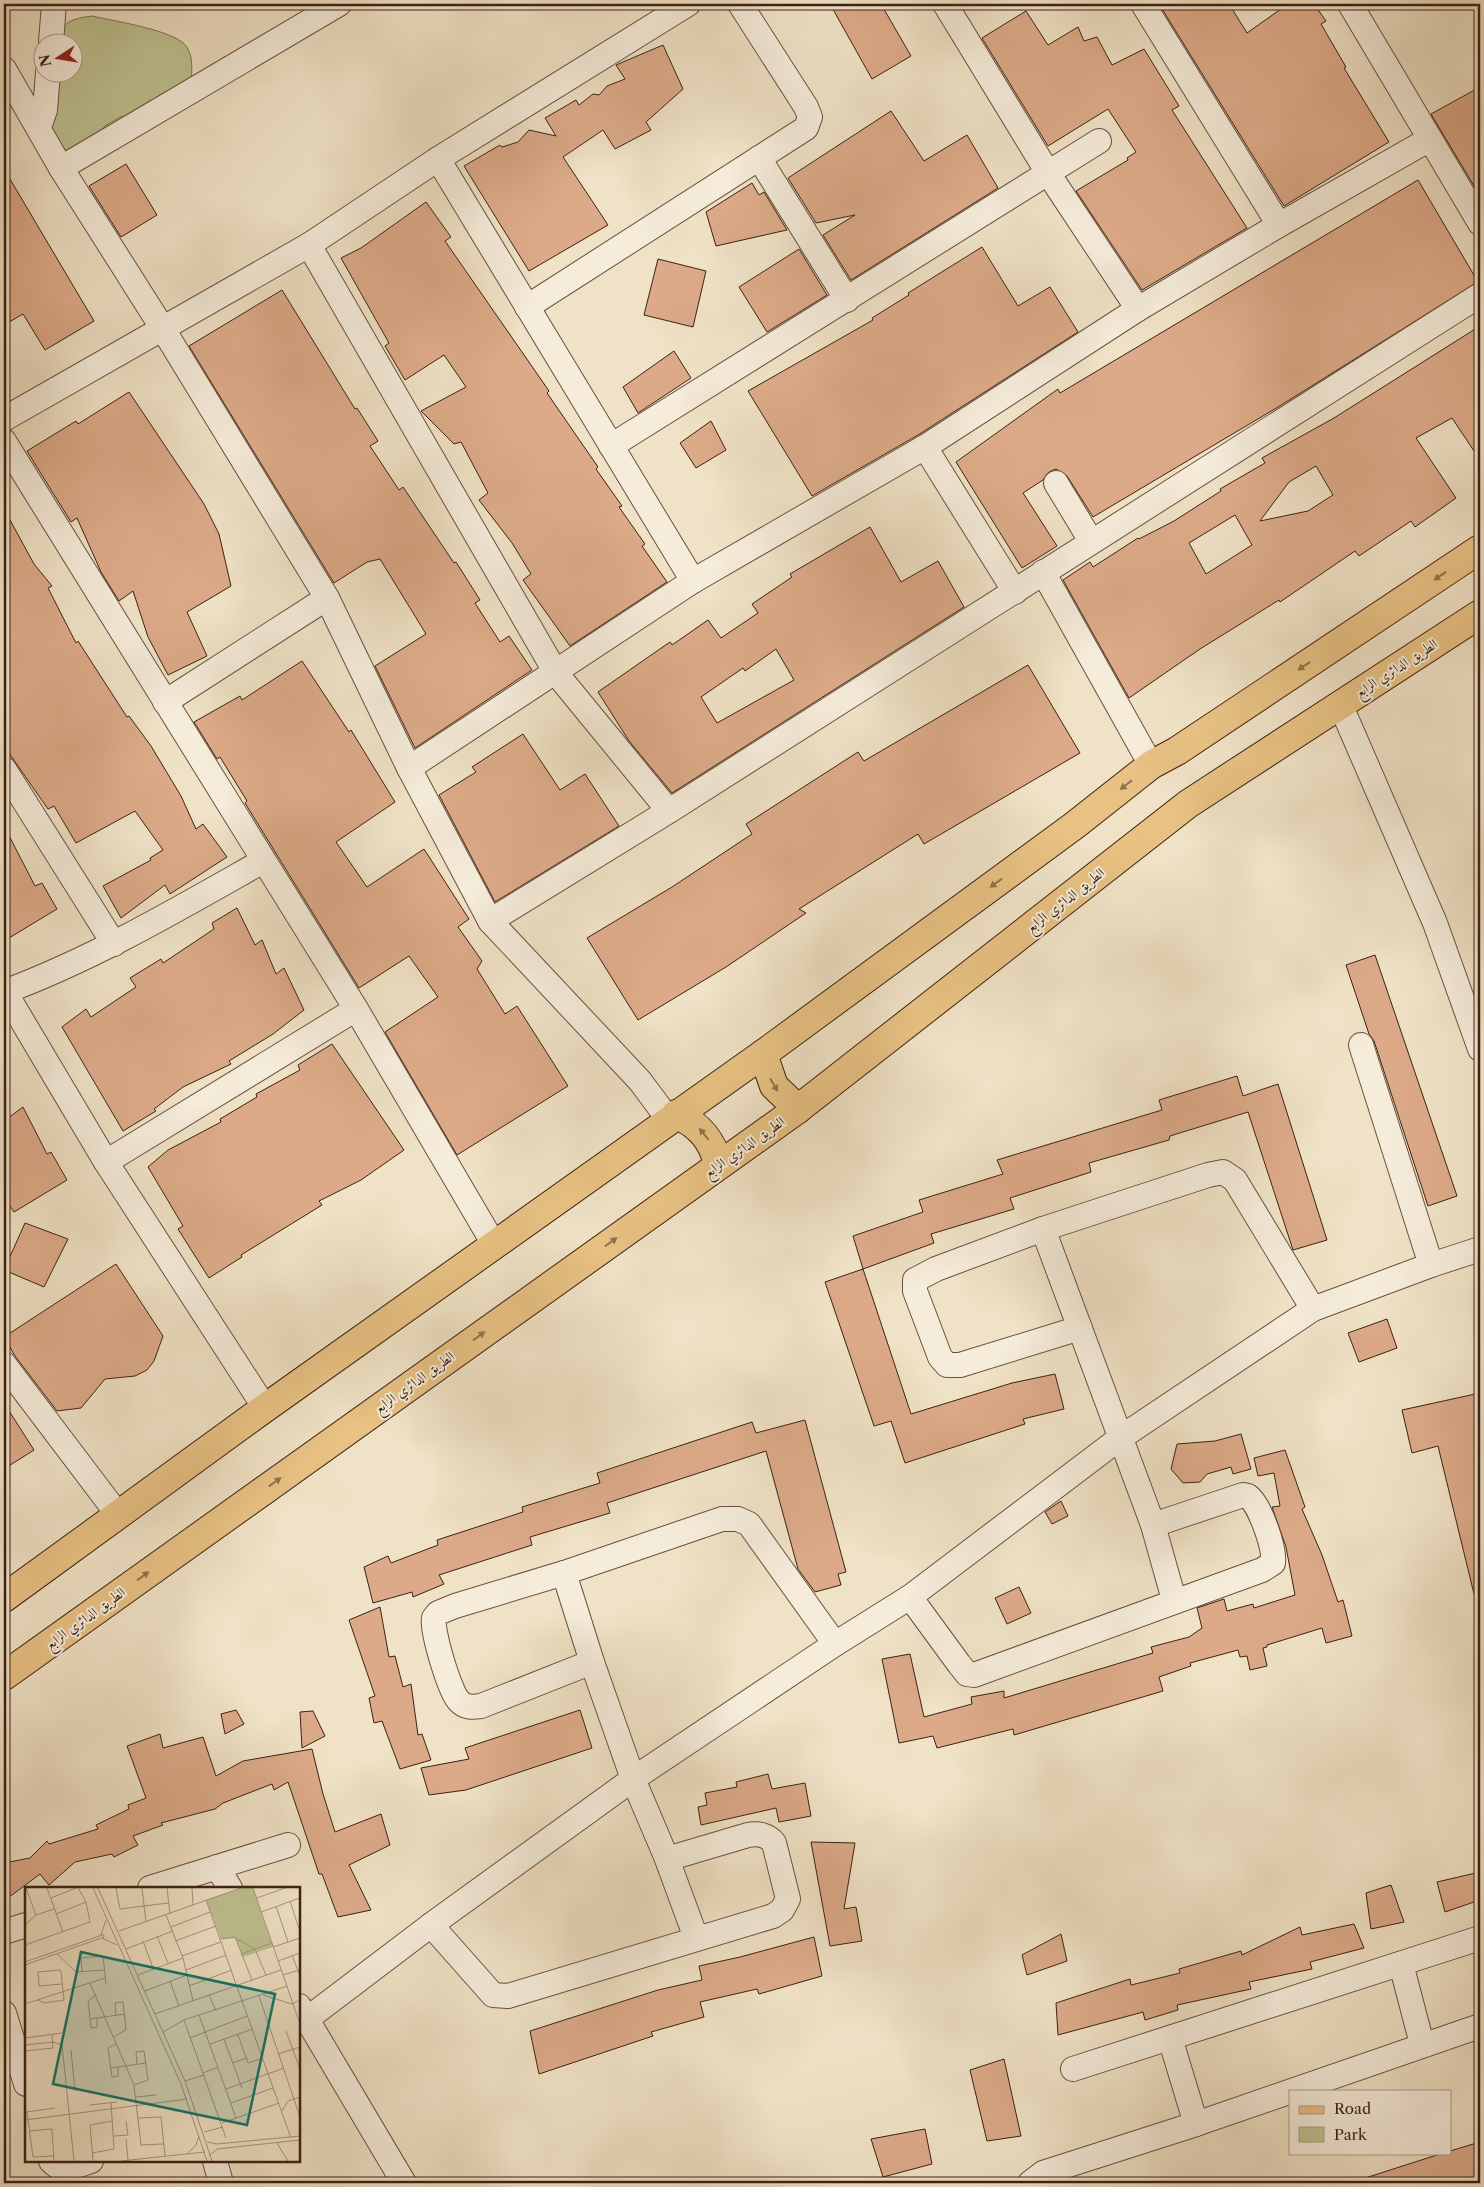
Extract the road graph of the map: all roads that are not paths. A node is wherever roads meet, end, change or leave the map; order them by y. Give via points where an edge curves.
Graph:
1 (54, 4) edge
2 (339, 4) edge
3 (688, 4) edge
4 (740, 4) edge
5 (945, 4) edge
6 (1143, 4) edge
7 (1350, 4) edge
8 (52, 32) edge
9 (4, 69) edge
10 (47, 82) edge
11 (39, 127) junction
12 (1430, 139) junction
13 (1099, 141) dead end
14 (759, 158) junction
15 (438, 159) junction
16 (61, 168) junction
17 (1048, 173) junction
18 (1480, 223) edge
19 (1279, 224) junction
20 (309, 245) junction
21 (1480, 295) edge
22 (847, 300) junction
23 (527, 307) junction
24 (1138, 310) junction
25 (163, 329) junction
26 (4, 419) edge
27 (4, 441) edge
28 (611, 446) junction
29 (925, 447) junction
30 (1056, 483) dead end
31 (1091, 541) junction
32 (1480, 549) edge
33 (1044, 572) junction
34 (693, 581) junction
35 (1015, 592) junction
36 (327, 598) junction
37 (1480, 614) edge
38 (556, 673) junction
39 (165, 702) junction
40 (1340, 704) junction
41 (1151, 765) junction
42 (4, 768) edge
43 (409, 768) junction
44 (669, 812) junction
45 (263, 862) junction
46 (490, 921) junction
47 (114, 944) junction
48 (5, 992) edge
49 (356, 1009) junction
50 (1361, 1045) dead end
51 (1480, 1049) edge
52 (763, 1054) junction
53 (798, 1109) junction
54 (673, 1117) junction
55 (106, 1162) junction
56 (718, 1165) junction
57 (1043, 1229) junction
58 (495, 1246) junction
59 (1480, 1249) edge
60 (1431, 1265) junction
61 (1313, 1309) junction
62 (1080, 1328) junction
63 (4, 1367) edge
64 (266, 1408) junction
65 (1120, 1438) junction
66 (119, 1516) junction
67 (1153, 1525) junction
68 (564, 1573) junction
69 (910, 1597) junction
70 (4, 1598) edge
71 (1174, 1600) junction
72 (835, 1644) junction
73 (592, 1662) junction
74 (4, 1676) edge
75 (633, 1779) junction
76 (288, 1845) dead end
77 (667, 1859) junction
78 (217, 1867) junction
79 (153, 1887) edge
80 (229, 1887) edge
81 (25, 1925) edge
82 (431, 1925) junction
83 (4, 1932) edge
84 (696, 1938) junction
85 (1480, 1938) edge
86 (1401, 1964) junction
87 (303, 2012) edge
88 (4, 2013) edge
89 (1480, 2026) edge
90 (1170, 2038) junction
91 (1422, 2044) junction
92 (1073, 2069) dead end
93 (25, 2081) edge
94 (1292, 2090) edge
95 (1289, 2091) edge
96 (1196, 2124) junction
97 (52, 2162) edge
98 (88, 2162) edge
99 (215, 2162) edge
100 (221, 2183) edge
101 (404, 2183) edge
102 (1030, 2183) edge

1 - 8 street
2 - 16 street
3 - 15 street
4 - 14 street via 810,116 806,128
5 - 17 street
6 - 19 street
7 - 12 street
9 - 11 street
10 - 11 street via 45,110
11 - 16 street
12 - 18 street
12 - 19 street
13 - 17 street
14 - 22 street
14 - 23 street
15 - 20 street
15 - 23 street
16 - 25 street
17 - 22 street
17 - 24 street
19 - 24 street
20 - 25 street
20 - 38 street
21 - 31 street
22 - 28 street
23 - 28 street
24 - 29 street
25 - 26 street
25 - 36 street
27 - 39 street
28 - 34 street
29 - 34 street
29 - 35 street
30 - 31 street
31 - 33 street
32 -> 41 main road via 1177,751
33 - 35 street
33 - 41 street
34 - 38 street
35 - 44 street
36 - 39 street
36 - 43 street
37 - 40 main road, الطريق الدائري الرابع
38 - 43 street
38 - 44 street
39 - 45 street
40 - 51 street via 1435,923
40 - 53 main road, الطريق الدائري الرابع via 1188,804
41 -> 52 main road via 1075,825
42 - 47 street
43 - 46 street
44 - 46 street
45 - 47 street
45 - 49 street
46 - 54 street
47 - 48 street via 59,971
48 - 55 street
49 - 55 street
49 - 58 street
50 - 60 street
52 -> 53 main road via 774,1086
52 - 54 main road
53 - 56 main road, الطريق الدائري الرابع
56 -> 54 main road via 716,1154 704,1134 696,1126
54 - 58 main road
55 - 64 street
74 -> 56 main road, الطريق الدائري الرابع
57 - 61 street via 1223,1172 1235,1180
57 - 62 street
57 - 62 street via 926,1273 915,1280 915,1291 940,1357 947,1365 960,1365
58 - 64 main road
59 - 60 street
60 - 61 street
61 - 65 street
62 - 65 street
63 - 66 street
64 - 66 main road
65 - 67 street
65 - 69 street
66 - 70 main road
67 - 71 street
67 - 71 street via 1248,1496 1258,1508 1273,1552 1273,1563 1267,1568
68 - 72 street via 722,1519 744,1520
68 - 73 street
68 - 73 street via 444,1609 434,1618 434,1629 453,1691 465,1706 481,1706
69 - 71 street via 970,1675 982,1674
69 - 72 street
72 - 75 street
73 - 75 street
75 - 77 street
75 - 82 street
76 - 78 street
77 - 84 street
77 - 84 street via 748,1835 758,1834 774,1842 788,1899 786,1905 773,1916
78 - 79 street
78 - 80 street
81 - 83 street
82 - 84 street via 493,1995 500,1997
82 - 87 street
85 - 86 street
86 - 90 street
86 - 91 street
87 - 101 street
88 - 93 street
89 - 91 street
90 - 92 street
90 - 96 street
91 - 94 street
95 - 96 street
96 - 102 street via 1043,2173
97 - 98 street via 65,2169
99 - 100 street

